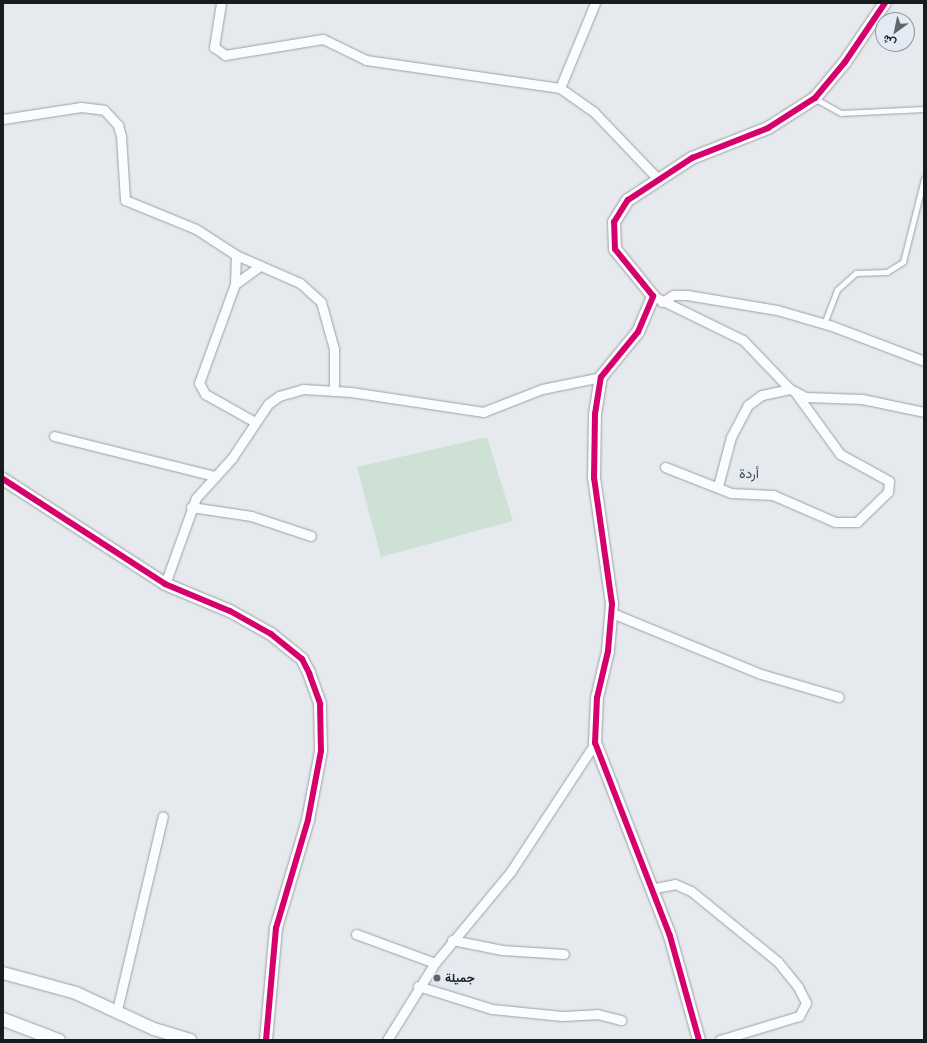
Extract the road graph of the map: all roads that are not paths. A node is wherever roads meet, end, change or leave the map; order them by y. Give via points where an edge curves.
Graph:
1 (221, 3) edge
2 (595, 3) edge
3 (885, 3) edge
4 (560, 88) junction
5 (815, 98) junction
6 (924, 109) edge
7 (3, 119) edge
8 (924, 179) edge
9 (660, 180) junction
10 (236, 255) junction
11 (260, 266) junction
12 (235, 284) junction
13 (658, 299) junction
14 (824, 324) junction
15 (924, 361) edge
16 (601, 377) junction
17 (334, 391) junction
18 (792, 391) junction
19 (924, 412) edge
20 (255, 422) junction
21 (54, 436) dead end
22 (665, 467) dead end
23 (214, 476) junction
24 (3, 479) edge
25 (718, 486) junction
26 (191, 507) junction
27 (311, 536) dead end
28 (165, 584) junction
29 (612, 613) junction
30 (839, 697) dead end
31 (595, 743) junction
32 (163, 816) dead end
33 (650, 889) junction
34 (356, 934) dead end
35 (452, 940) junction
36 (564, 954) dead end
37 (435, 962) junction
38 (3, 973) edge
39 (418, 986) junction
40 (117, 1010) junction
41 (3, 1019) edge
42 (621, 1020) dead end
43 (58, 1040) edge
44 (190, 1040) edge
45 (266, 1040) edge
46 (387, 1040) edge
47 (699, 1040) edge
48 (720, 1040) edge

1 - 4 street via 214,47 225,55 323,39 366,60
2 - 4 street
3 - 5 street via 846,62
4 - 9 street via 594,112
5 - 6 lane via 841,113
5 - 9 street via 768,128 702,152
7 - 10 street via 81,107 104,110 120,130 125,200 196,229
8 - 14 lane via 903,262 887,272 856,273 837,290
9 - 13 street via 623,205 613,232 619,256
10 - 11 street
10 - 12 street
11 - 12 street
11 - 17 street via 300,283 321,302 334,349
12 - 20 street via 201,378 200,388
13 - 14 street via 673,295 708,297 777,310
13 - 16 street via 638,332
13 - 18 street via 742,340
14 - 15 street
16 - 17 street via 542,389 483,412
16 - 29 street via 592,440 596,502 612,592
17 - 20 street via 289,392 268,404
18 - 19 street via 812,398 862,399
18 - 25 street via 762,395 748,405 731,437
18 - 25 street via 832,446 852,462 887,477 888,492 866,516 845,524 778,496 745,496
20 - 23 street via 236,453
21 - 23 street
22 - 25 street
23 - 26 street
24 - 28 street
26 - 27 street via 251,516
26 - 28 street
28 - 45 street via 230,611 286,644 302,659 320,704 321,744 315,788 276,928
29 - 30 street via 761,674
29 - 31 street via 597,698
31 - 33 street
31 - 35 street via 511,871
32 - 40 street
33 - 47 street via 670,936
33 - 48 street via 675,884 691,891 778,962 798,987 806,1003 799,1016
34 - 37 street
35 - 36 street via 502,950
35 - 37 street
37 - 39 street
38 - 40 street via 51,985
39 - 42 street via 492,1009 562,1016 598,1014
39 - 46 street
40 - 44 street via 154,1029
41 - 43 main road

